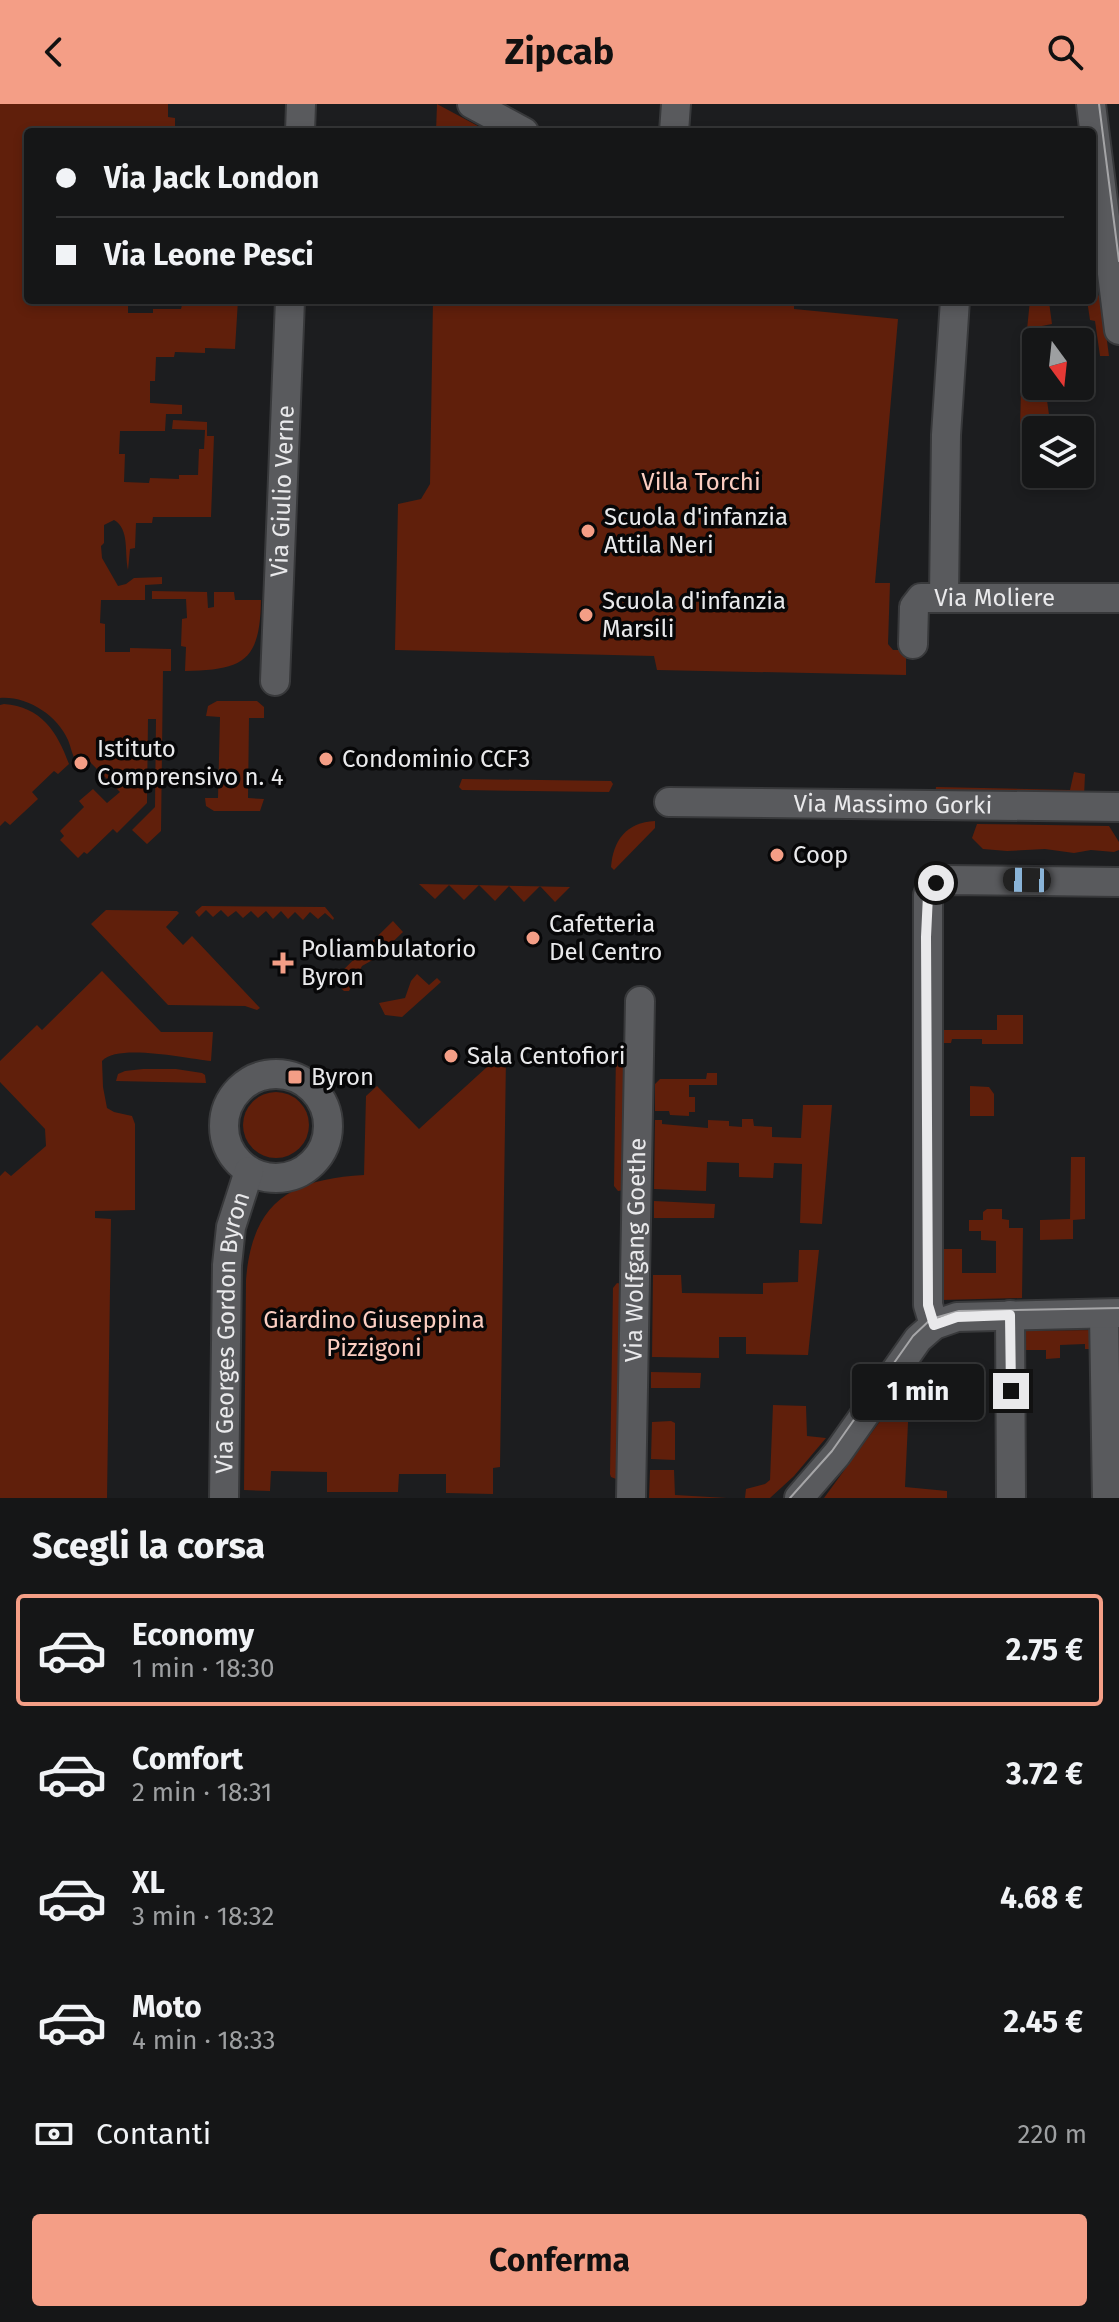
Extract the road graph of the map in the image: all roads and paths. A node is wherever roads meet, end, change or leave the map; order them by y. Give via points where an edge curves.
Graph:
1 (301, 104) edge
2 (472, 104) edge
3 (676, 104) edge
4 (1091, 104) edge
5 (300, 128) edge
6 (517, 128) edge
7 (674, 128) edge
8 (1094, 128) edge
9 (1096, 147) edge
10 (1105, 225) edge
11 (290, 304) edge
12 (955, 304) edge
13 (1119, 330) edge
14 (944, 597) junction
15 (1119, 598) edge
16 (913, 644) dead end
17 (275, 681) dead end
18 (669, 802) dead end
19 (1119, 807) edge
20 (1119, 882) edge
21 (640, 1001) dead end
22 (249, 1171) dead end
23 (1112, 1313) edge
24 (1010, 1315) junction
25 (934, 1325) junction
26 (224, 1498) edge
27 (631, 1498) edge
28 (799, 1498) edge
29 (1011, 1498) edge
30 (1107, 1498) edge

1 - 5 street
2 - 6 street
3 - 7 street
4 - 8 street
9 - 10 street
10 - 13 street
11 - 17 street, Via Giulio Verne
12 - 14 street
14 - 15 street, Via Moliere
14 - 16 street, Via Moliere via 916,601
18 - 19 street, Via Massimo Gorki
20 - 25 street via 944,880 928,895 928,1305
21 - 27 street, Via Wolfgang Goethe
22 - 26 street, Via Georges Gordon Byron via 234,1212 227,1256
23 - 24 street
23 - 30 street
24 - 25 street via 957,1317
24 - 29 street
25 - 28 street via 918,1339 831,1462

